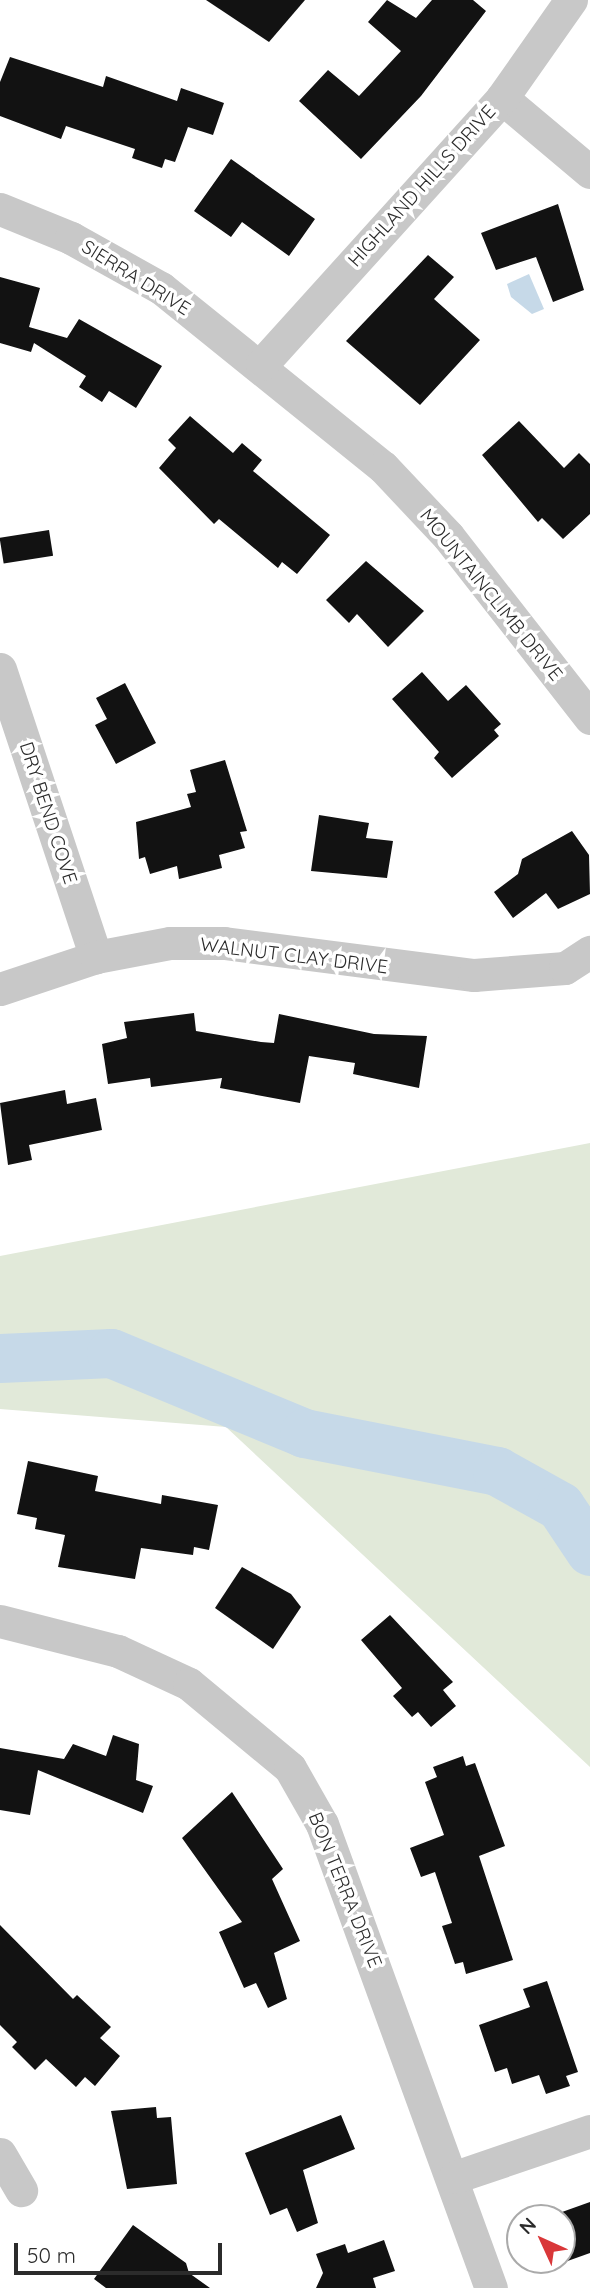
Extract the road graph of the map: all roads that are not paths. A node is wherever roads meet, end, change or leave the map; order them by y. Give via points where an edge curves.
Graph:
1 (571, 0) edge
2 (502, 98) junction
3 (590, 172) edge
4 (0, 209) edge
5 (262, 364) junction
6 (0, 669) edge
7 (590, 718) edge
8 (590, 952) edge
9 (96, 957) junction
10 (0, 989) edge
11 (0, 1621) edge
12 (590, 2131) edge
13 (0, 2154) edge
14 (455, 2177) junction
15 (21, 2190) dead end
16 (491, 2288) edge

1 - 2 street, HIGHLAND HILLS DRIVE
2 - 3 street
2 - 5 street, HIGHLAND HILLS DRIVE
4 - 5 street, SIERRA DRIVE via 71,238 161,288
5 - 7 street, MOUNTAINCLIMB DRIVE via 383,467 448,536
6 - 9 street, DRY BEND COVE
8 - 9 street, WALNUT CLAY DRIVE via 565,968 524,976 368,965 224,943 170,943
9 - 10 street, WALNUT CLAY DRIVE
11 - 14 street, BON TERRA DRIVE via 118,1651 189,1684 290,1768 322,1825
12 - 14 street
13 - 15 street
14 - 16 street, BON TERRA DRIVE

